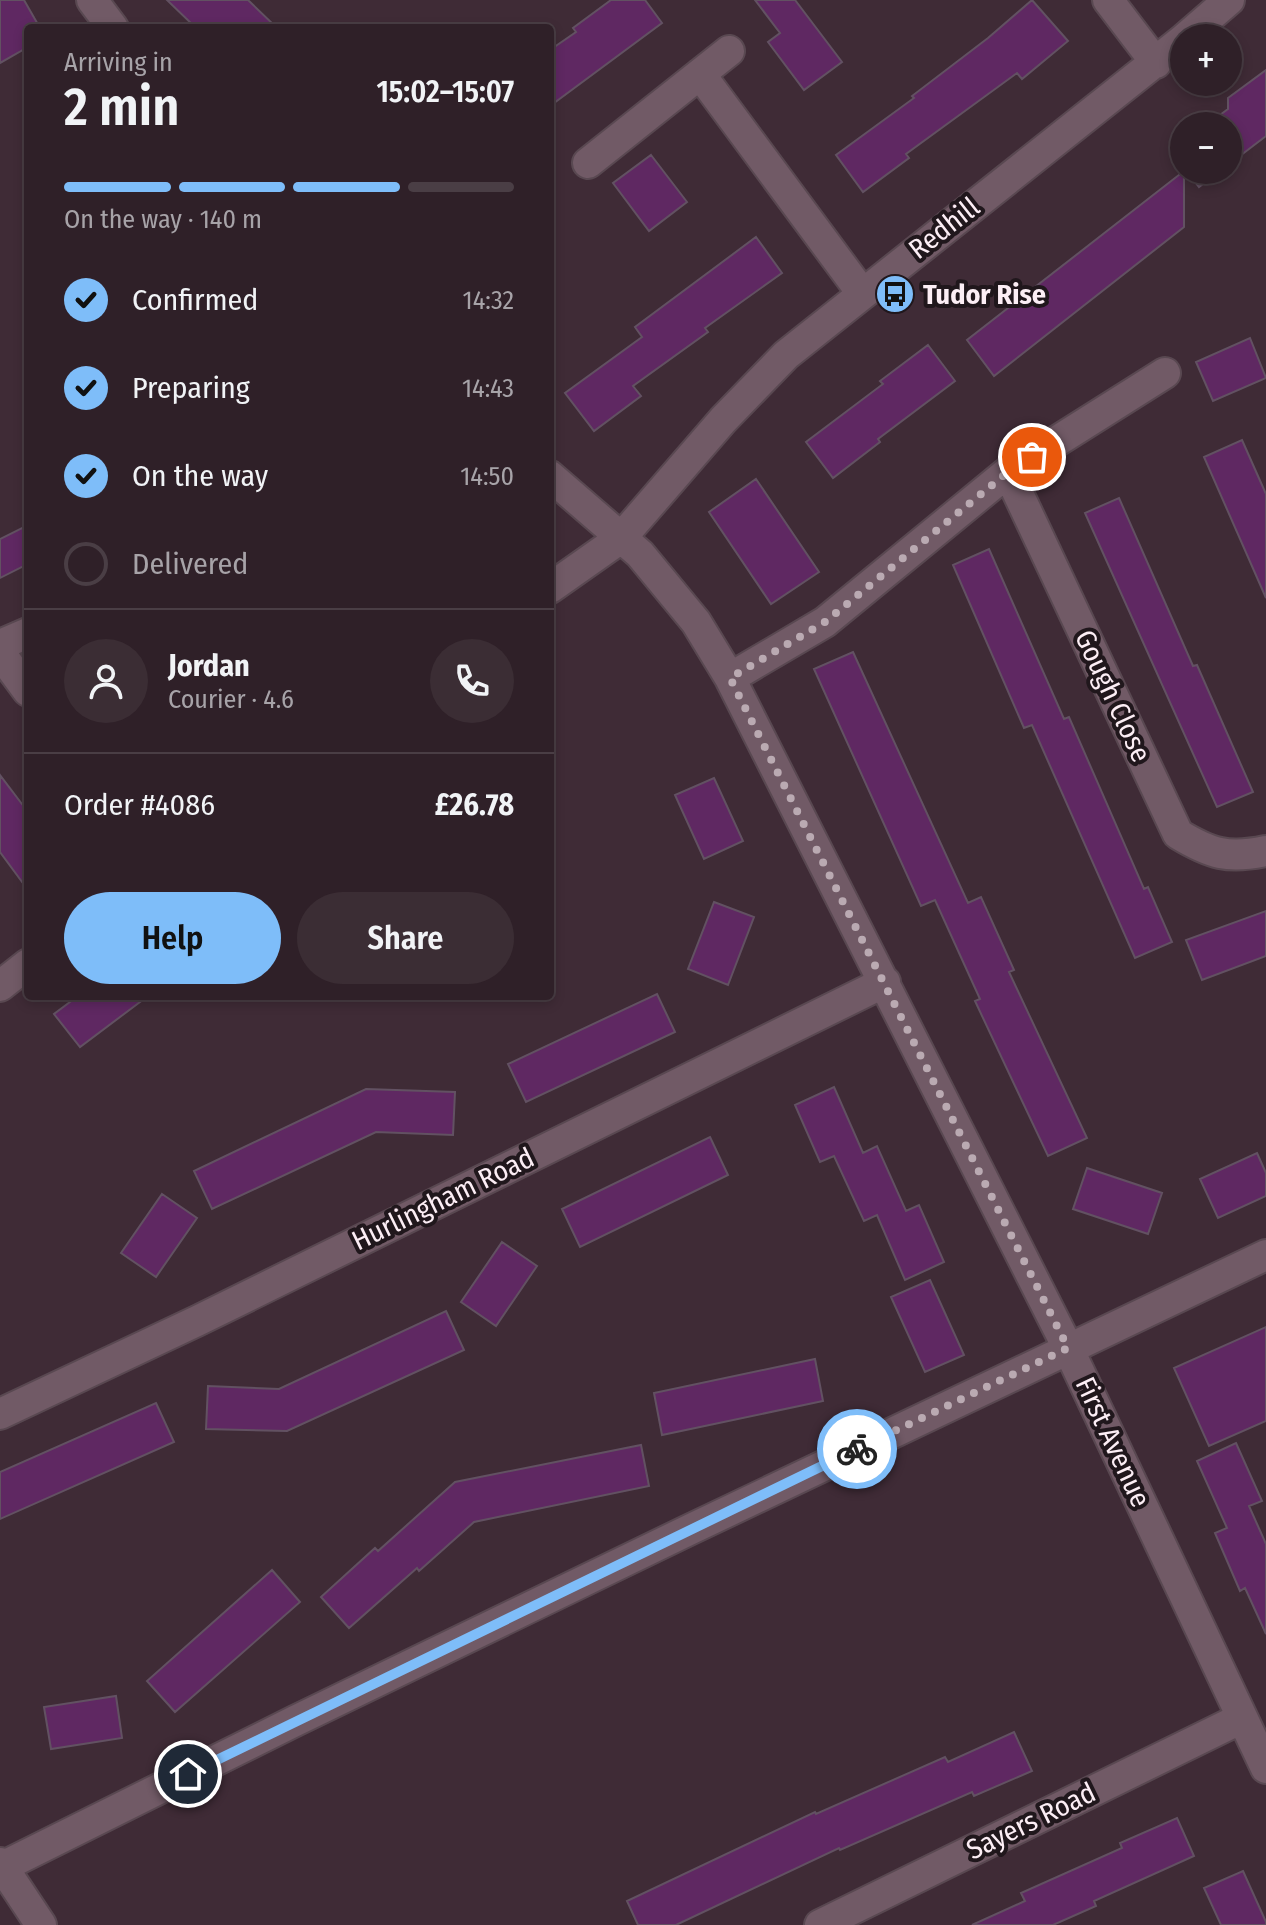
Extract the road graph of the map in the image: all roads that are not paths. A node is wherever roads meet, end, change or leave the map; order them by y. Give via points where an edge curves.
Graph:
1 (92, 0) edge
2 (1108, 0) edge
3 (1229, 0) edge
4 (110, 24) edge
5 (1201, 24) edge
6 (1170, 50) edge
7 (729, 51) dead end
8 (1156, 63) junction
9 (700, 74) junction
10 (588, 163) dead end
11 (862, 293) junction
12 (1165, 373) dead end
13 (1008, 472) junction
14 (554, 479) edge
15 (621, 538) junction
16 (554, 585) edge
17 (24, 635) edge
18 (0, 645) edge
19 (0, 653) edge
20 (730, 678) junction
21 (24, 686) edge
22 (1266, 851) edge
23 (24, 967) edge
24 (885, 982) junction
25 (0, 986) edge
26 (1266, 1255) edge
27 (1068, 1348) junction
28 (0, 1414) edge
29 (1242, 1718) junction
30 (1266, 1768) edge
31 (1, 1866) edge
32 (41, 1925) edge
33 (820, 1925) edge

1 - 4 street
2 - 8 street
3 - 5 street, Redhill
6 - 8 street, Redhill
7 - 9 street
8 - 11 street, Redhill
9 - 10 street
9 - 11 street
11 - 15 street, Redhill via 786,355
12 - 13 street
13 - 20 street via 825,622
13 - 22 street, Gough Close via 1178,834 1205,851 1242,856
14 - 15 street, First Avenue
15 - 16 street, Redhill
15 - 20 street, First Avenue via 696,622
17 - 18 street
19 - 21 street
20 - 24 street, First Avenue
23 - 25 street
24 - 27 street, First Avenue
24 - 28 street, Hurlingham Road
26 - 27 street
27 - 29 street, First Avenue
27 - 31 street
29 - 30 street, First Avenue
29 - 33 street, Sayers Road
31 - 32 street

